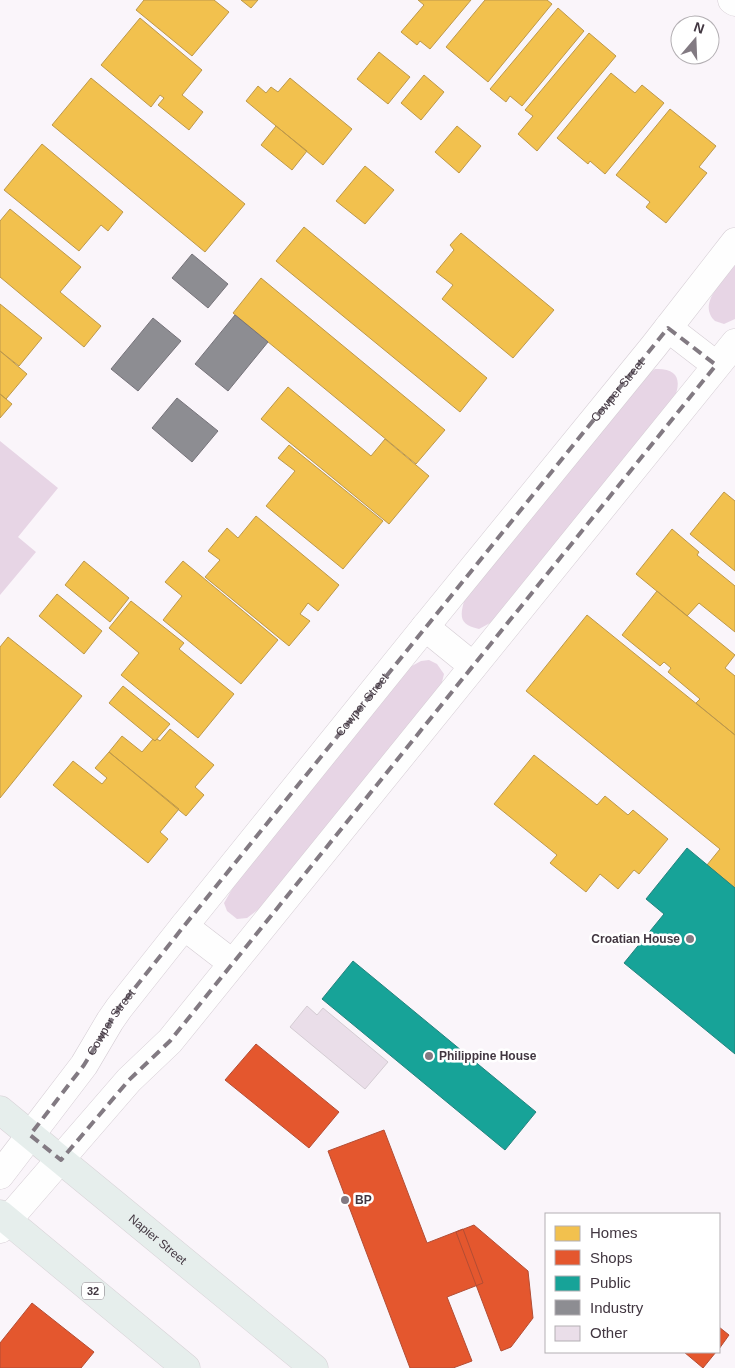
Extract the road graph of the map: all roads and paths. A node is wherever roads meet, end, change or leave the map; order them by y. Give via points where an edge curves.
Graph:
1 (735, 242) edge
2 (668, 328) junction
3 (735, 343) edge
4 (716, 365) junction
5 (425, 626) junction
6 (473, 666) junction
7 (184, 926) junction
8 (232, 964) junction
9 (0, 1110) edge
10 (30, 1135) junction
11 (61, 1160) junction
12 (0, 1175) edge
13 (2, 1221) edge
14 (186, 1368) edge
15 (314, 1368) edge

1 - 2 street, Cowper Street
2 - 4 street
2 - 5 street, Cowper Street
3 - 4 street
4 - 6 street
5 - 6 street
5 - 7 street, Cowper Street
6 - 8 street
7 - 8 street
7 - 10 street, Cowper Street via 110,1021 84,1065
8 - 11 street via 170,1041 129,1080
9 - 10 main road, Napier Street
10 - 11 main road, Napier Street
10 - 12 street, Cowper Street
11 - 13 street
11 - 15 main road, Napier Street
13 - 14 main road, 32

